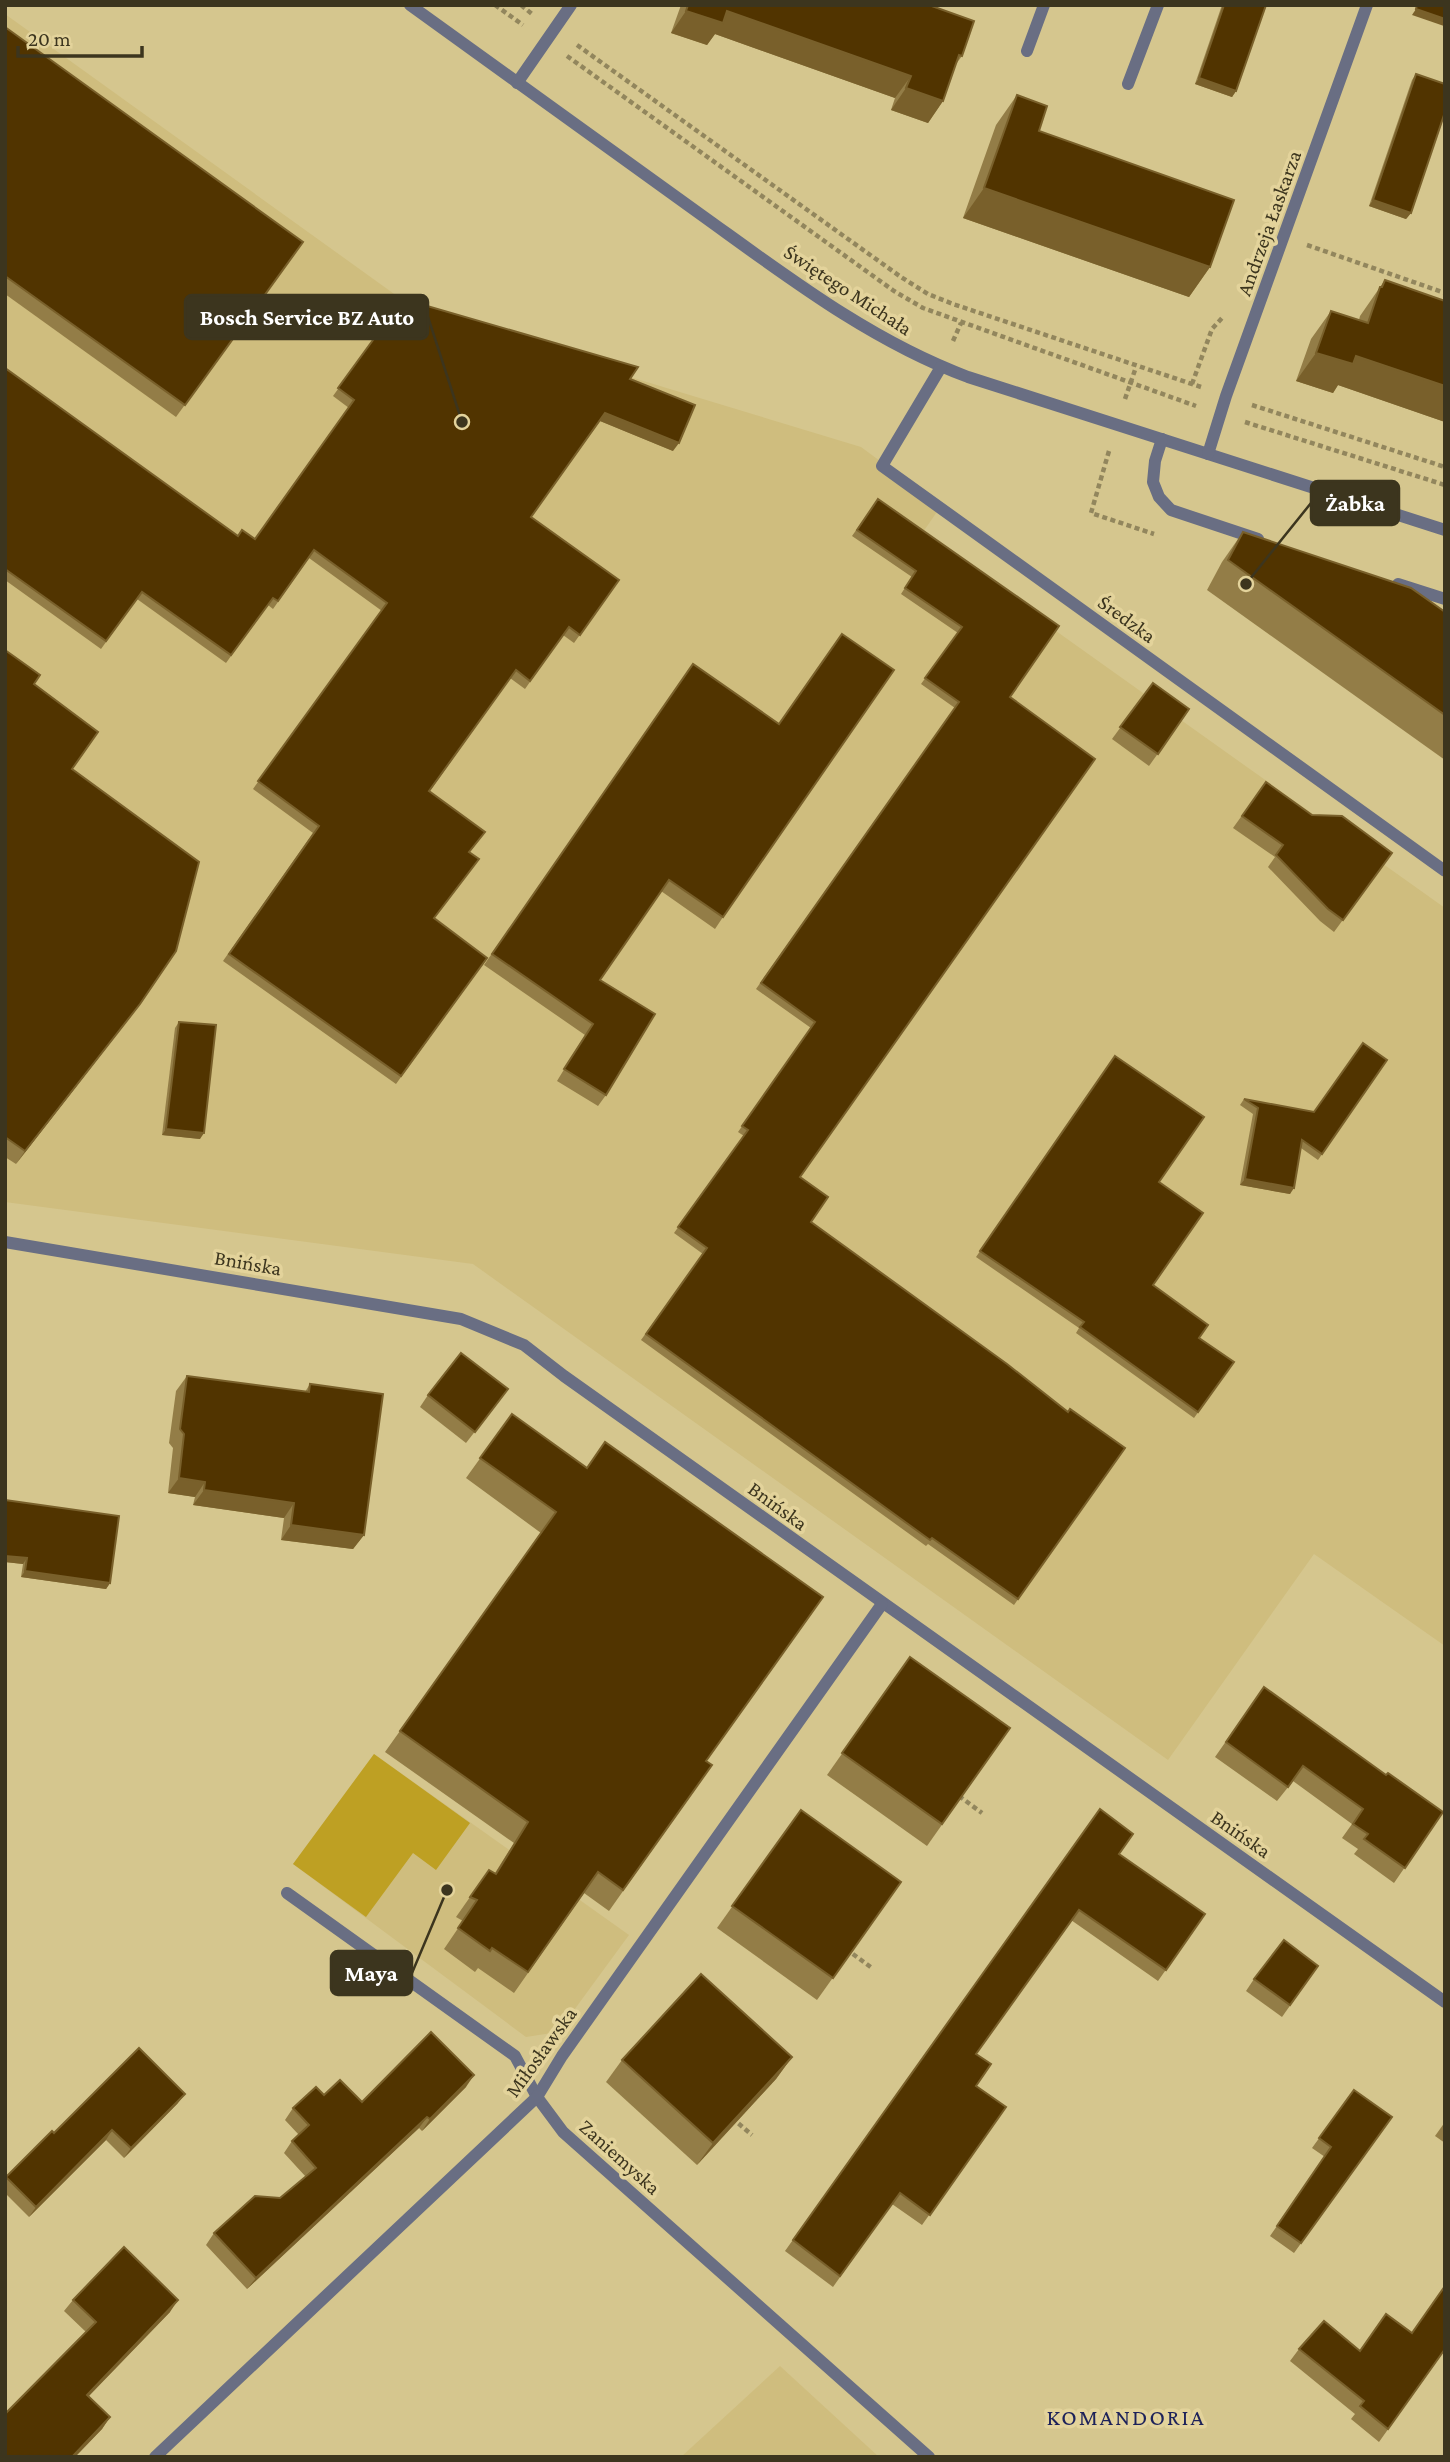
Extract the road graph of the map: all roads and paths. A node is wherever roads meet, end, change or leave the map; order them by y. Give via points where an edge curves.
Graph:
1 (410, 5) edge
2 (495, 5) edge
3 (521, 5) edge
4 (572, 5) edge
5 (1044, 5) edge
6 (1158, 5) edge
7 (1367, 5) edge
8 (554, 29) junction
9 (546, 41) junction
10 (1027, 51) dead end
11 (517, 83) junction
12 (1128, 84) dead end
13 (1285, 237) junction
14 (1445, 293) edge
15 (941, 367) junction
16 (1226, 396) junction
17 (1221, 414) junction
18 (1162, 439) junction
19 (1208, 454) junction
20 (1445, 467) edge
21 (1445, 485) edge
22 (1445, 530) edge
23 (1275, 544) edge
24 (1380, 578) edge
25 (1445, 599) edge
26 (1445, 871) edge
27 (5, 1242) edge
28 (882, 1604) junction
29 (955, 1794) edge
30 (982, 1813) dead end
31 (286, 1893) dead end
32 (845, 1948) edge
33 (872, 1968) dead end
34 (1445, 2002) edge
35 (537, 2096) junction
36 (732, 2118) edge
37 (752, 2135) edge
38 (155, 2457) edge
39 (929, 2457) edge

1 - 11 street, Świętego Michała
2 - 9 path
3 - 8 path
4 - 8 street
5 - 10 street
6 - 12 street
7 - 13 street, Andrzeja Łaskarza
8 - 9 street
8 - 16 path via 928,294
9 - 11 street
9 - 17 path via 894,292 923,308
11 - 15 street, Świętego Michała via 866,329
13 - 14 path
13 - 16 street, Andrzeja Łaskarza
15 - 18 street, Świętego Michała
15 - 26 street, Średzka via 882,466
16 - 17 street, Andrzeja Łaskarza
16 - 20 path
17 - 19 street, Andrzeja Łaskarza
17 - 21 path
18 - 19 street, Świętego Michała
18 - 23 street via 1153,482 1171,510
19 - 22 street, Świętego Michała
24 - 25 street
27 - 28 street, Bnińska via 461,1319 499,1334 524,1345
28 - 34 street, Bnińska
28 - 35 street, Miłosławska
29 - 30 path
31 - 35 street, Zaniemyska via 515,2056
32 - 33 path
35 - 38 street, Miłosławska
35 - 39 street, Zaniemyska via 563,2132
36 - 37 path

